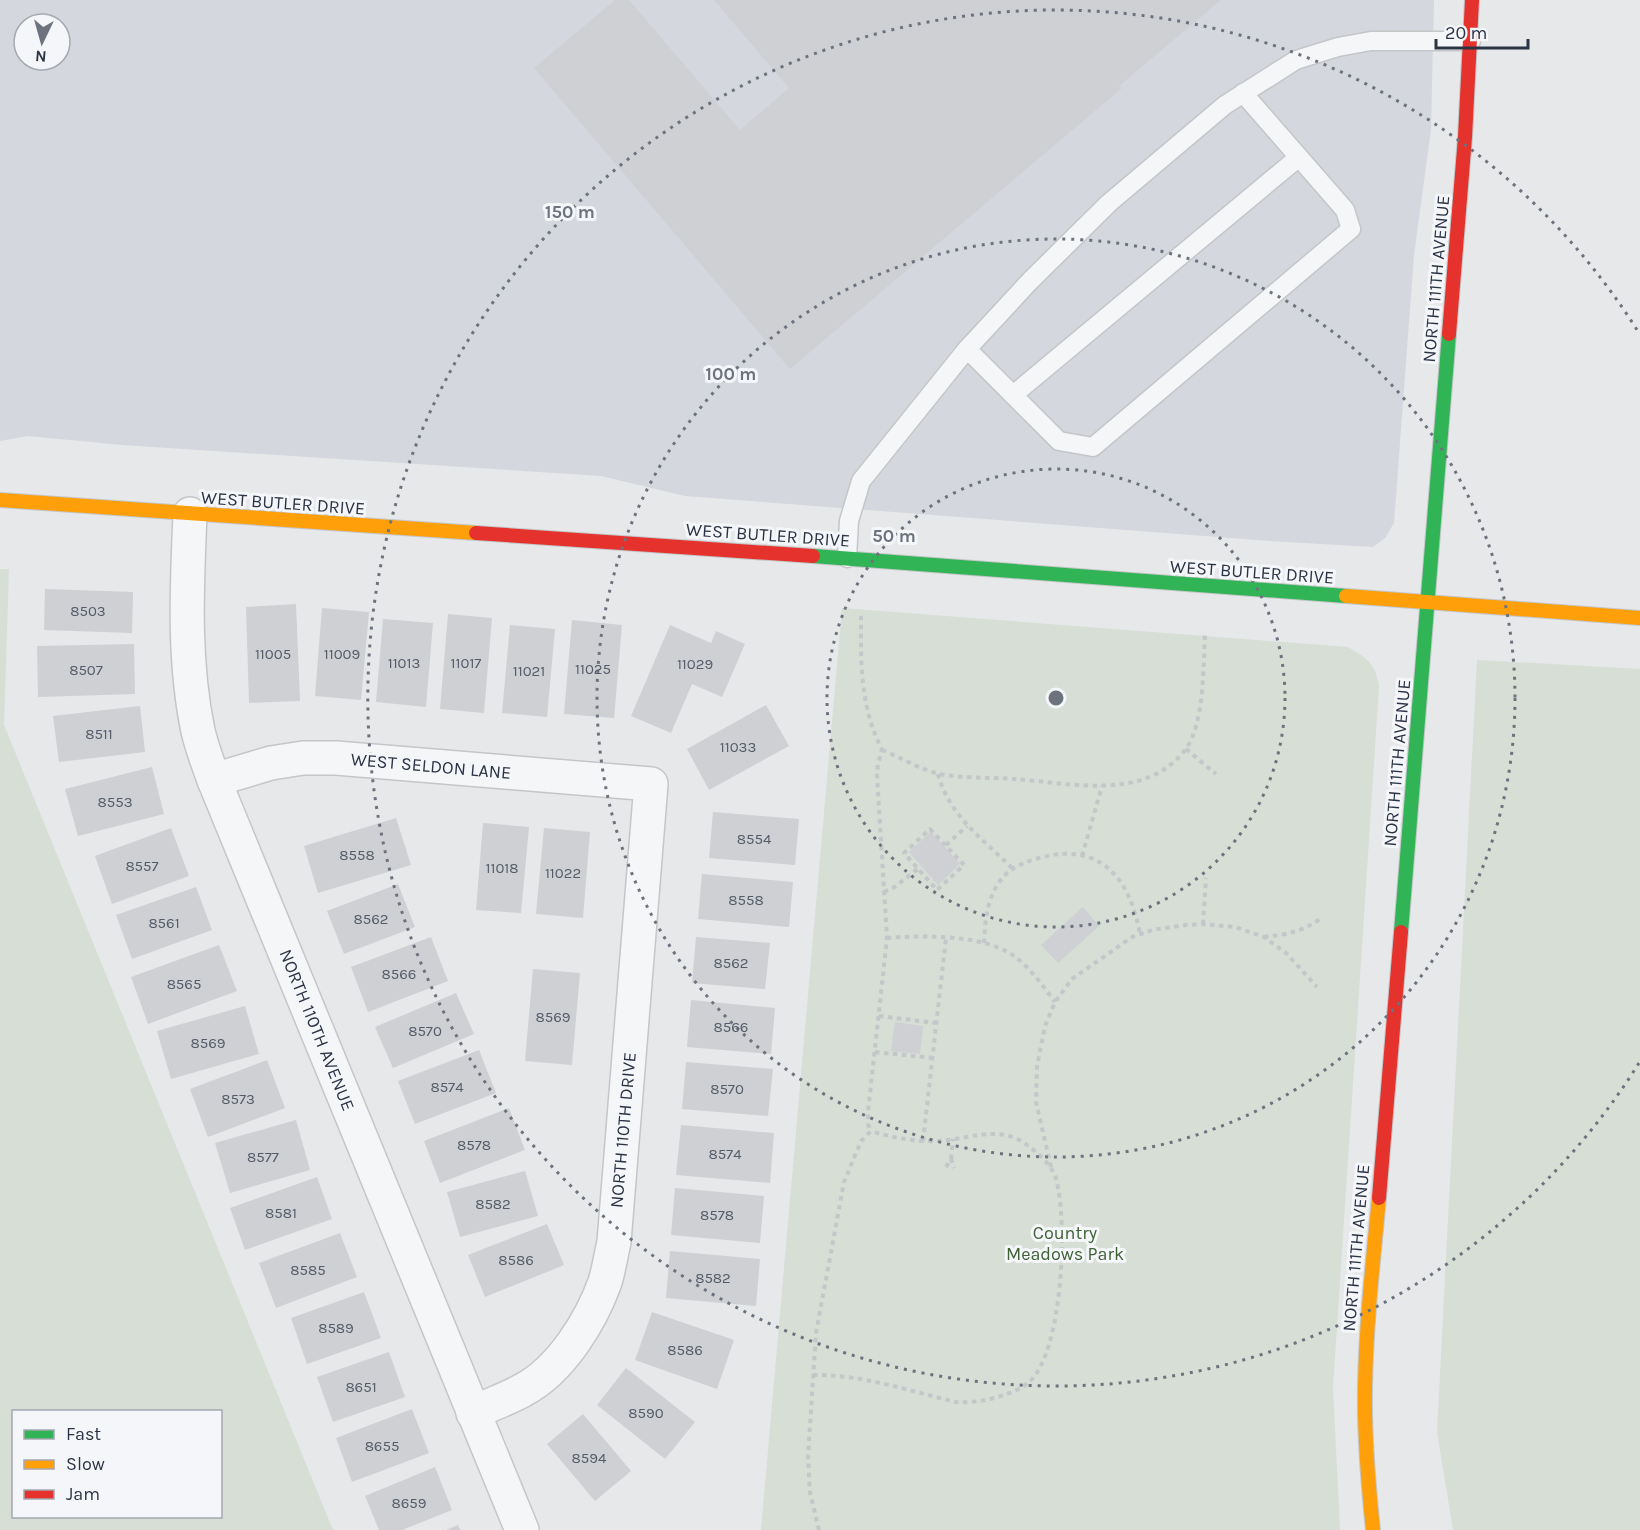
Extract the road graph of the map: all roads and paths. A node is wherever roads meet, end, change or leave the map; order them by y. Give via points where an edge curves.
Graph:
1 (1472, 0) edge
2 (1471, 41) junction
3 (1244, 93) junction
4 (1299, 157) junction
5 (967, 349) junction
6 (1013, 396) junction
7 (0, 500) edge
8 (190, 514) junction
9 (847, 558) junction
10 (1430, 603) junction
11 (861, 612) dead end
12 (1640, 618) edge
13 (1205, 634) dead end
14 (1186, 749) junction
15 (882, 750) junction
16 (938, 774) junction
17 (1216, 774) dead end
18 (214, 780) junction
19 (651, 784) joint
20 (1102, 786) junction
21 (967, 826) junction
22 (946, 845) junction
23 (1082, 856) junction
24 (918, 868) junction
25 (1013, 869) junction
26 (1206, 878) dead end
27 (884, 892) junction
28 (1321, 918) dead end
29 (1203, 924) junction
30 (1140, 934) junction
31 (1264, 937) junction
32 (887, 938) junction
33 (946, 938) junction
34 (984, 943) junction
35 (1317, 987) dead end
36 (1056, 1002) junction
37 (879, 1016) junction
38 (936, 1023) junction
39 (875, 1052) junction
40 (933, 1058) junction
41 (872, 1131) junction
42 (953, 1139) junction
43 (923, 1141) junction
44 (951, 1159) junction
45 (946, 1167) dead end
46 (954, 1168) dead end
47 (1051, 1168) junction
48 (813, 1375) junction
49 (473, 1413) junction
50 (522, 1530) edge
51 (819, 1530) edge
52 (1373, 1530) edge

1 - 2 street, NORTH 111TH AVENUE
2 - 3 lane via 1371,41 1338,47 1296,60
2 - 10 street, NORTH 111TH AVENUE
3 - 4 lane
3 - 5 lane via 1109,203
4 - 6 lane
4 - 6 lane via 1345,210 1351,230 1093,447 1059,441
5 - 6 lane
5 - 9 lane via 861,481 849,521
7 - 8 street, WEST BUTLER DRIVE
8 - 9 street, WEST BUTLER DRIVE
8 - 18 street, NORTH 110TH AVENUE via 186,637 198,734
9 - 10 street, WEST BUTLER DRIVE
10 - 12 street, WEST BUTLER DRIVE
10 - 52 street, NORTH 111TH AVENUE via 1366,1340 1365,1445
11 - 15 path via 866,710
13 - 14 path via 1202,690
14 - 17 path
14 - 20 path via 1153,776
15 - 16 path
15 - 27 path via 877,775
16 - 20 path
16 - 21 path via 944,793
18 - 19 street, WEST SELDON LANE via 271,763 336,758
18 - 49 street, NORTH 110TH AVENUE
19 - 49 street, NORTH 110TH DRIVE via 614,1242 605,1280 591,1315 550,1369 525,1390
20 - 23 path
21 - 22 path
21 - 25 path
22 - 24 path via 930,829 903,853
22 - 24 path via 964,866 937,890
23 - 25 path via 1049,855
23 - 30 path via 1112,870 1126,888 1136,909
24 - 27 path
25 - 34 path via 991,896
26 - 29 path
27 - 32 path
28 - 31 path via 1291,933
29 - 30 path
29 - 31 path via 1235,927
30 - 36 path via 1072,979
31 - 35 path via 1286,953
32 - 33 path
32 - 37 path
33 - 34 path
33 - 38 path
34 - 36 path via 1017,958
36 - 47 path via 1045,1026 1037,1066 1036,1101
37 - 38 path
37 - 39 path
38 - 40 path
39 - 40 path
39 - 41 path via 868,1112
40 - 43 path
41 - 43 path
41 - 48 path via 861,1141 843,1182 819,1308
42 - 43 path
42 - 44 path
42 - 47 path via 987,1133 1016,1138
44 - 45 path
44 - 46 path
47 - 48 path via 1056,1180 1062,1239 1061,1277 1048,1345 1029,1382 1014,1391 968,1403 875,1382
48 - 51 path via 808,1457 810,1492
49 - 50 street, NORTH 110TH AVENUE

